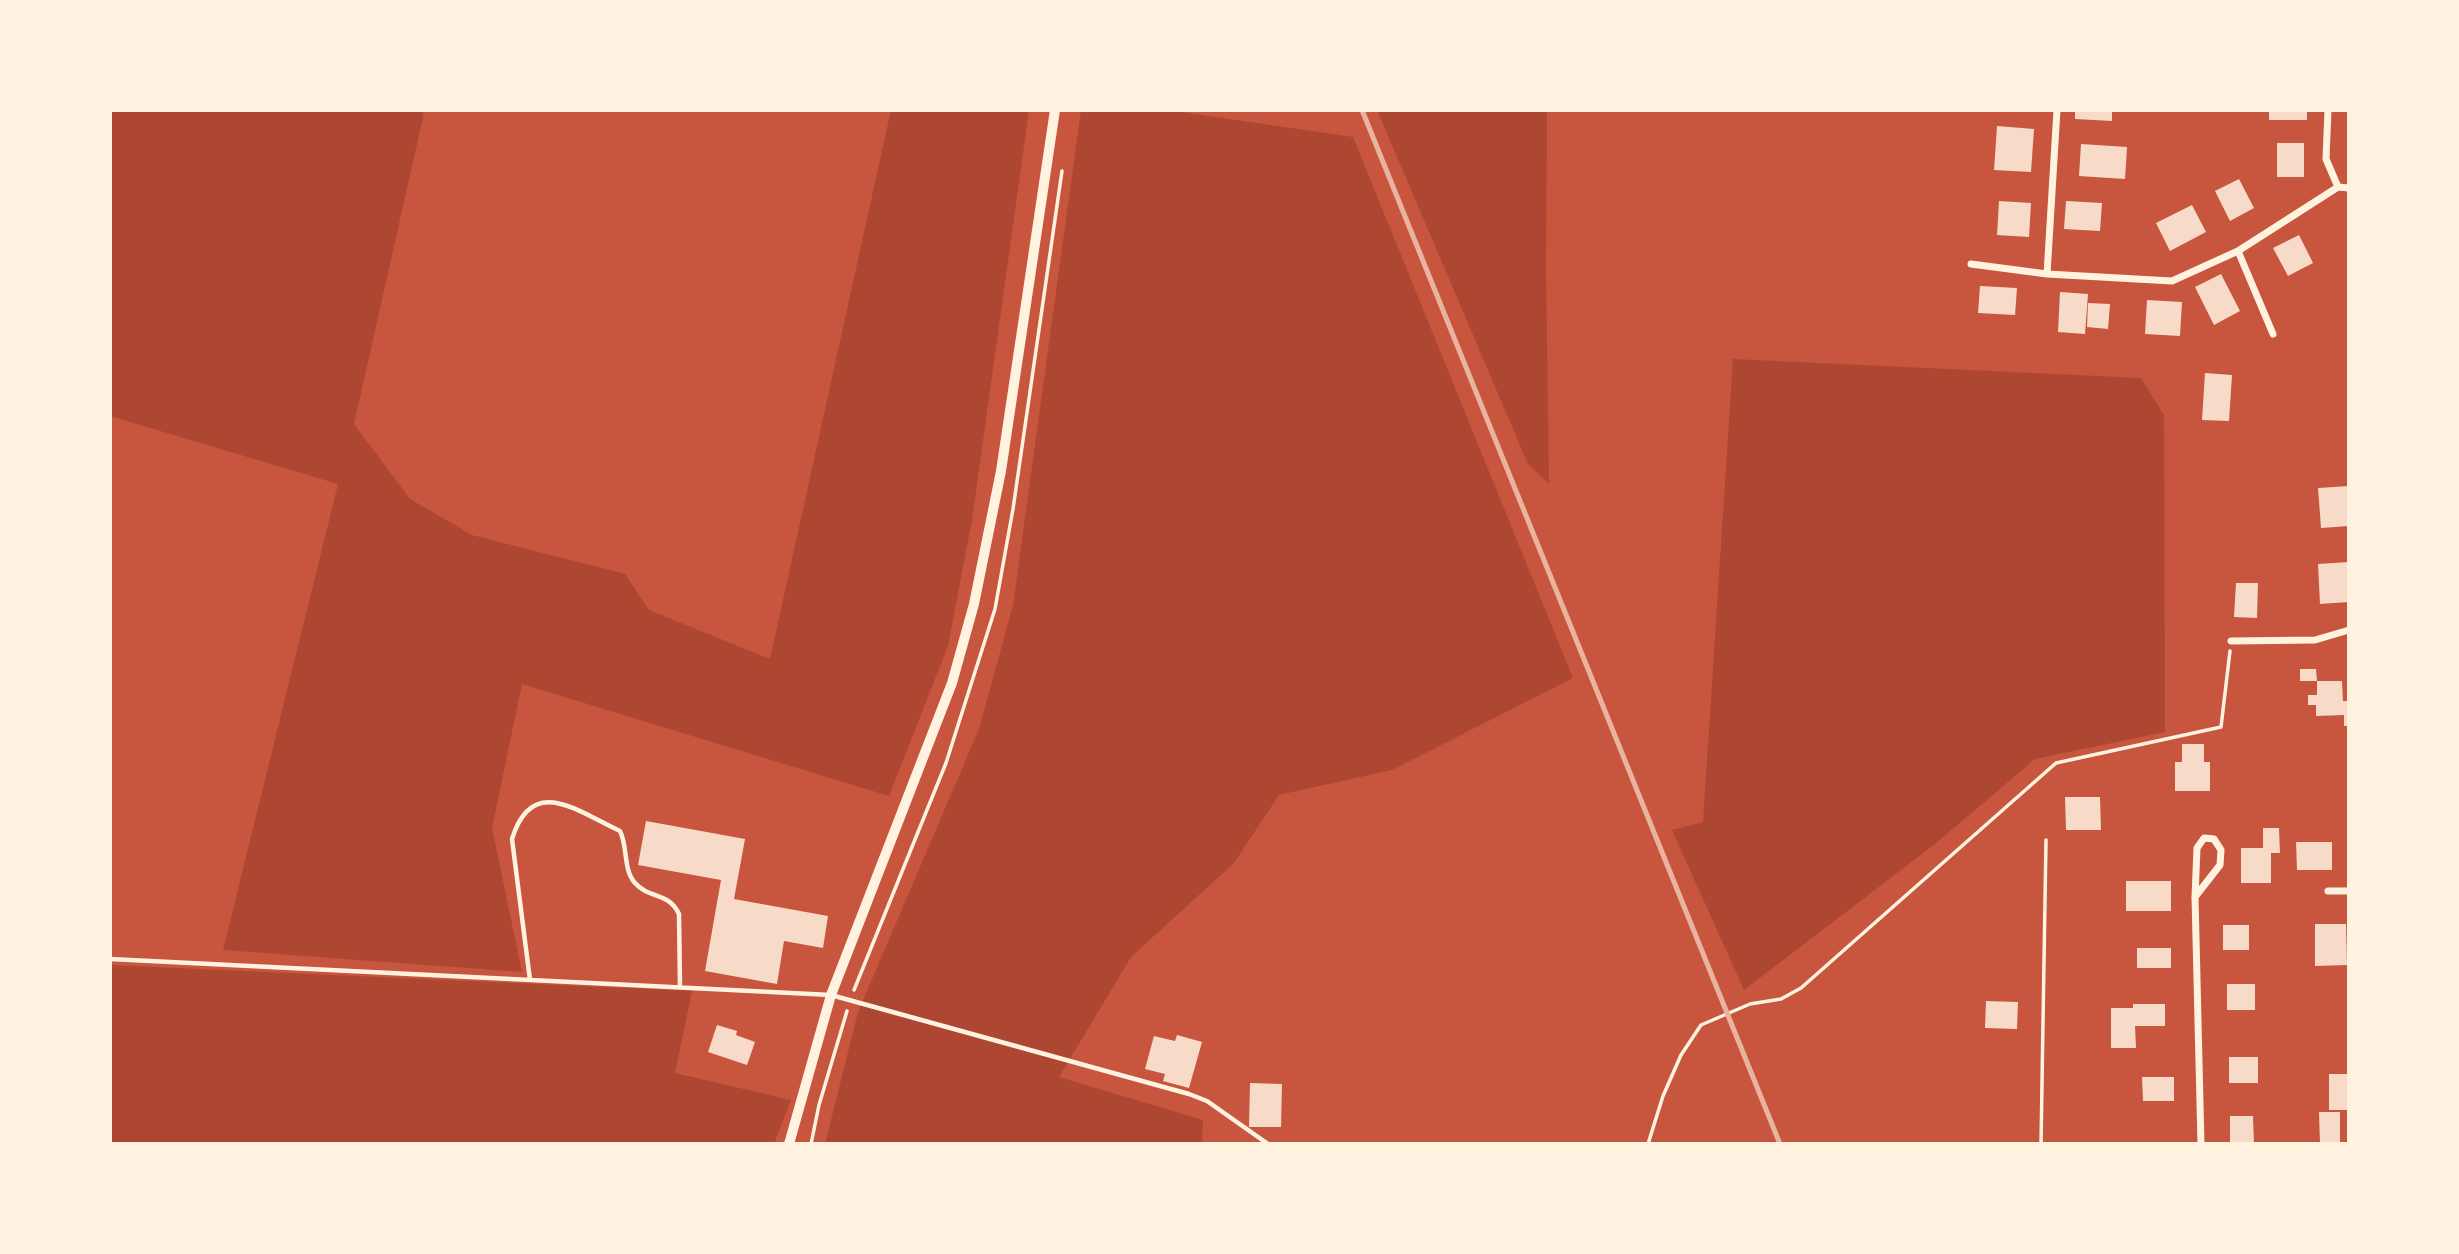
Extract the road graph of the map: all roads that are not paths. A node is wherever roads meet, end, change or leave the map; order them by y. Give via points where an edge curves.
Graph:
1 (1055, 110) edge
2 (2057, 110) edge
3 (2328, 110) edge
4 (2338, 187) junction
5 (2349, 188) edge
6 (2238, 251) junction
7 (1971, 264) dead end
8 (2047, 274) junction
9 (2273, 334) dead end
10 (2349, 630) edge
11 (2231, 641) road end
12 (2328, 891) dead end
13 (2349, 891) edge
14 (2195, 897) junction
15 (110, 959) edge
16 (530, 980) junction
17 (680, 987) junction
18 (831, 995) junction
19 (789, 1144) edge
20 (1268, 1144) edge
21 (2202, 1144) edge

1 - 18 street via 1001,471 974,604 938,720
2 - 8 street
3 - 4 street via 2326,159
4 - 5 street
4 - 6 street
6 - 8 street via 2172,281
6 - 9 street
7 - 8 street
10 - 11 street via 2315,640
12 - 13 street
14 - 14 street via 2197,848 2204,838 2214,839 2221,850 2220,865
14 - 21 street
15 - 16 lane
16 - 17 lane
16 - 17 lane via 512,839 526,810 535,803 554,801 620,831 635,883 674,903 679,914
17 - 18 lane
18 - 19 street
18 - 20 lane via 1189,1094 1207,1101

